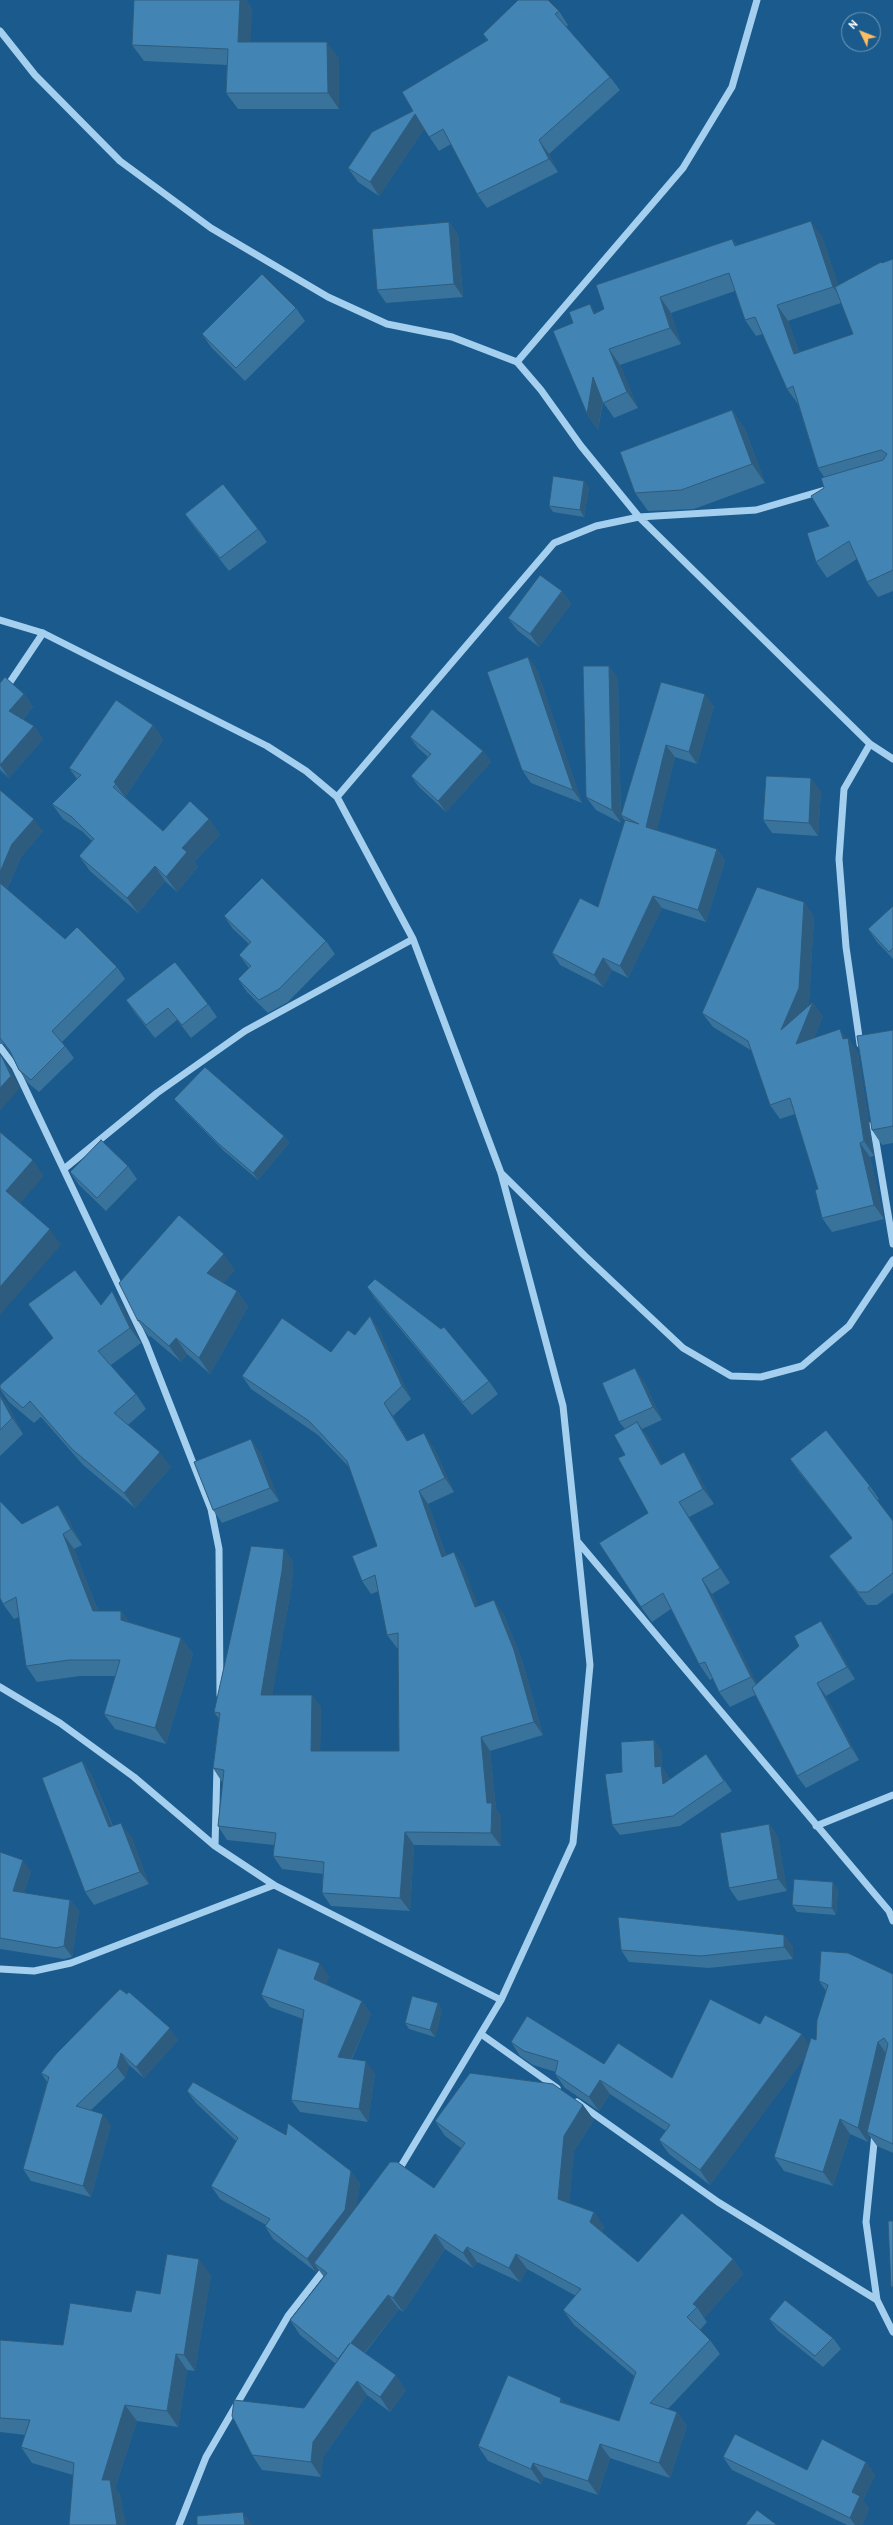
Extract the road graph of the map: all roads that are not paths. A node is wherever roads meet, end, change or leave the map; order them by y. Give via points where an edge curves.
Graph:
1 (758, 0) edge
2 (0, 31) edge
3 (517, 362) junction
4 (832, 488) edge
5 (639, 517) junction
6 (0, 620) edge
7 (43, 633) junction
8 (0, 697) edge
9 (870, 744) junction
10 (893, 759) edge
11 (337, 797) junction
12 (413, 939) junction
13 (0, 1047) edge
14 (862, 1054) edge
15 (871, 1115) edge
16 (64, 1169) junction
17 (501, 1172) junction
18 (893, 1244) edge
19 (893, 1260) edge
20 (578, 1542) junction
21 (0, 1687) edge
22 (219, 1707) edge
23 (218, 1761) edge
24 (893, 1795) edge
25 (816, 1826) junction
26 (215, 1846) junction
27 (274, 1885) junction
28 (893, 1921) edge
29 (0, 1969) edge
30 (501, 2000) junction
31 (481, 2034) junction
32 (564, 2092) edge
33 (570, 2097) edge
34 (878, 2124) edge
35 (391, 2183) edge
36 (330, 2262) edge
37 (878, 2300) junction
38 (893, 2332) edge
39 (178, 2525) edge

1 - 3 street via 732,87 683,168
2 - 3 street via 35,75 120,162 211,228 328,297 387,324 452,337
3 - 5 street
4 - 5 street via 756,510
5 - 9 street
5 - 11 street via 596,526 554,543
6 - 7 street
7 - 8 street
7 - 11 street via 267,746 306,771
9 - 10 street
9 - 14 street via 844,789 839,859 846,947
11 - 12 street
12 - 16 street via 245,1032 156,1093
12 - 17 street
13 - 16 street via 15,1067
15 - 18 street
16 - 22 street via 146,1343 211,1509 219,1549
17 - 19 street via 584,1256 683,1348 731,1376 761,1377 802,1366 849,1326
17 - 20 street via 563,1406
20 - 25 street
20 - 30 street via 590,1665 573,1843
21 - 26 street via 60,1723 134,1777
23 - 26 street
24 - 25 street
25 - 28 street via 890,1911
26 - 27 street
27 - 29 street via 71,1963 34,1971
27 - 30 street
30 - 31 street
31 - 32 street
31 - 35 street
33 - 37 street via 718,2202
34 - 37 street via 872,2146 866,2222
36 - 39 street via 288,2316 206,2457
37 - 38 street

